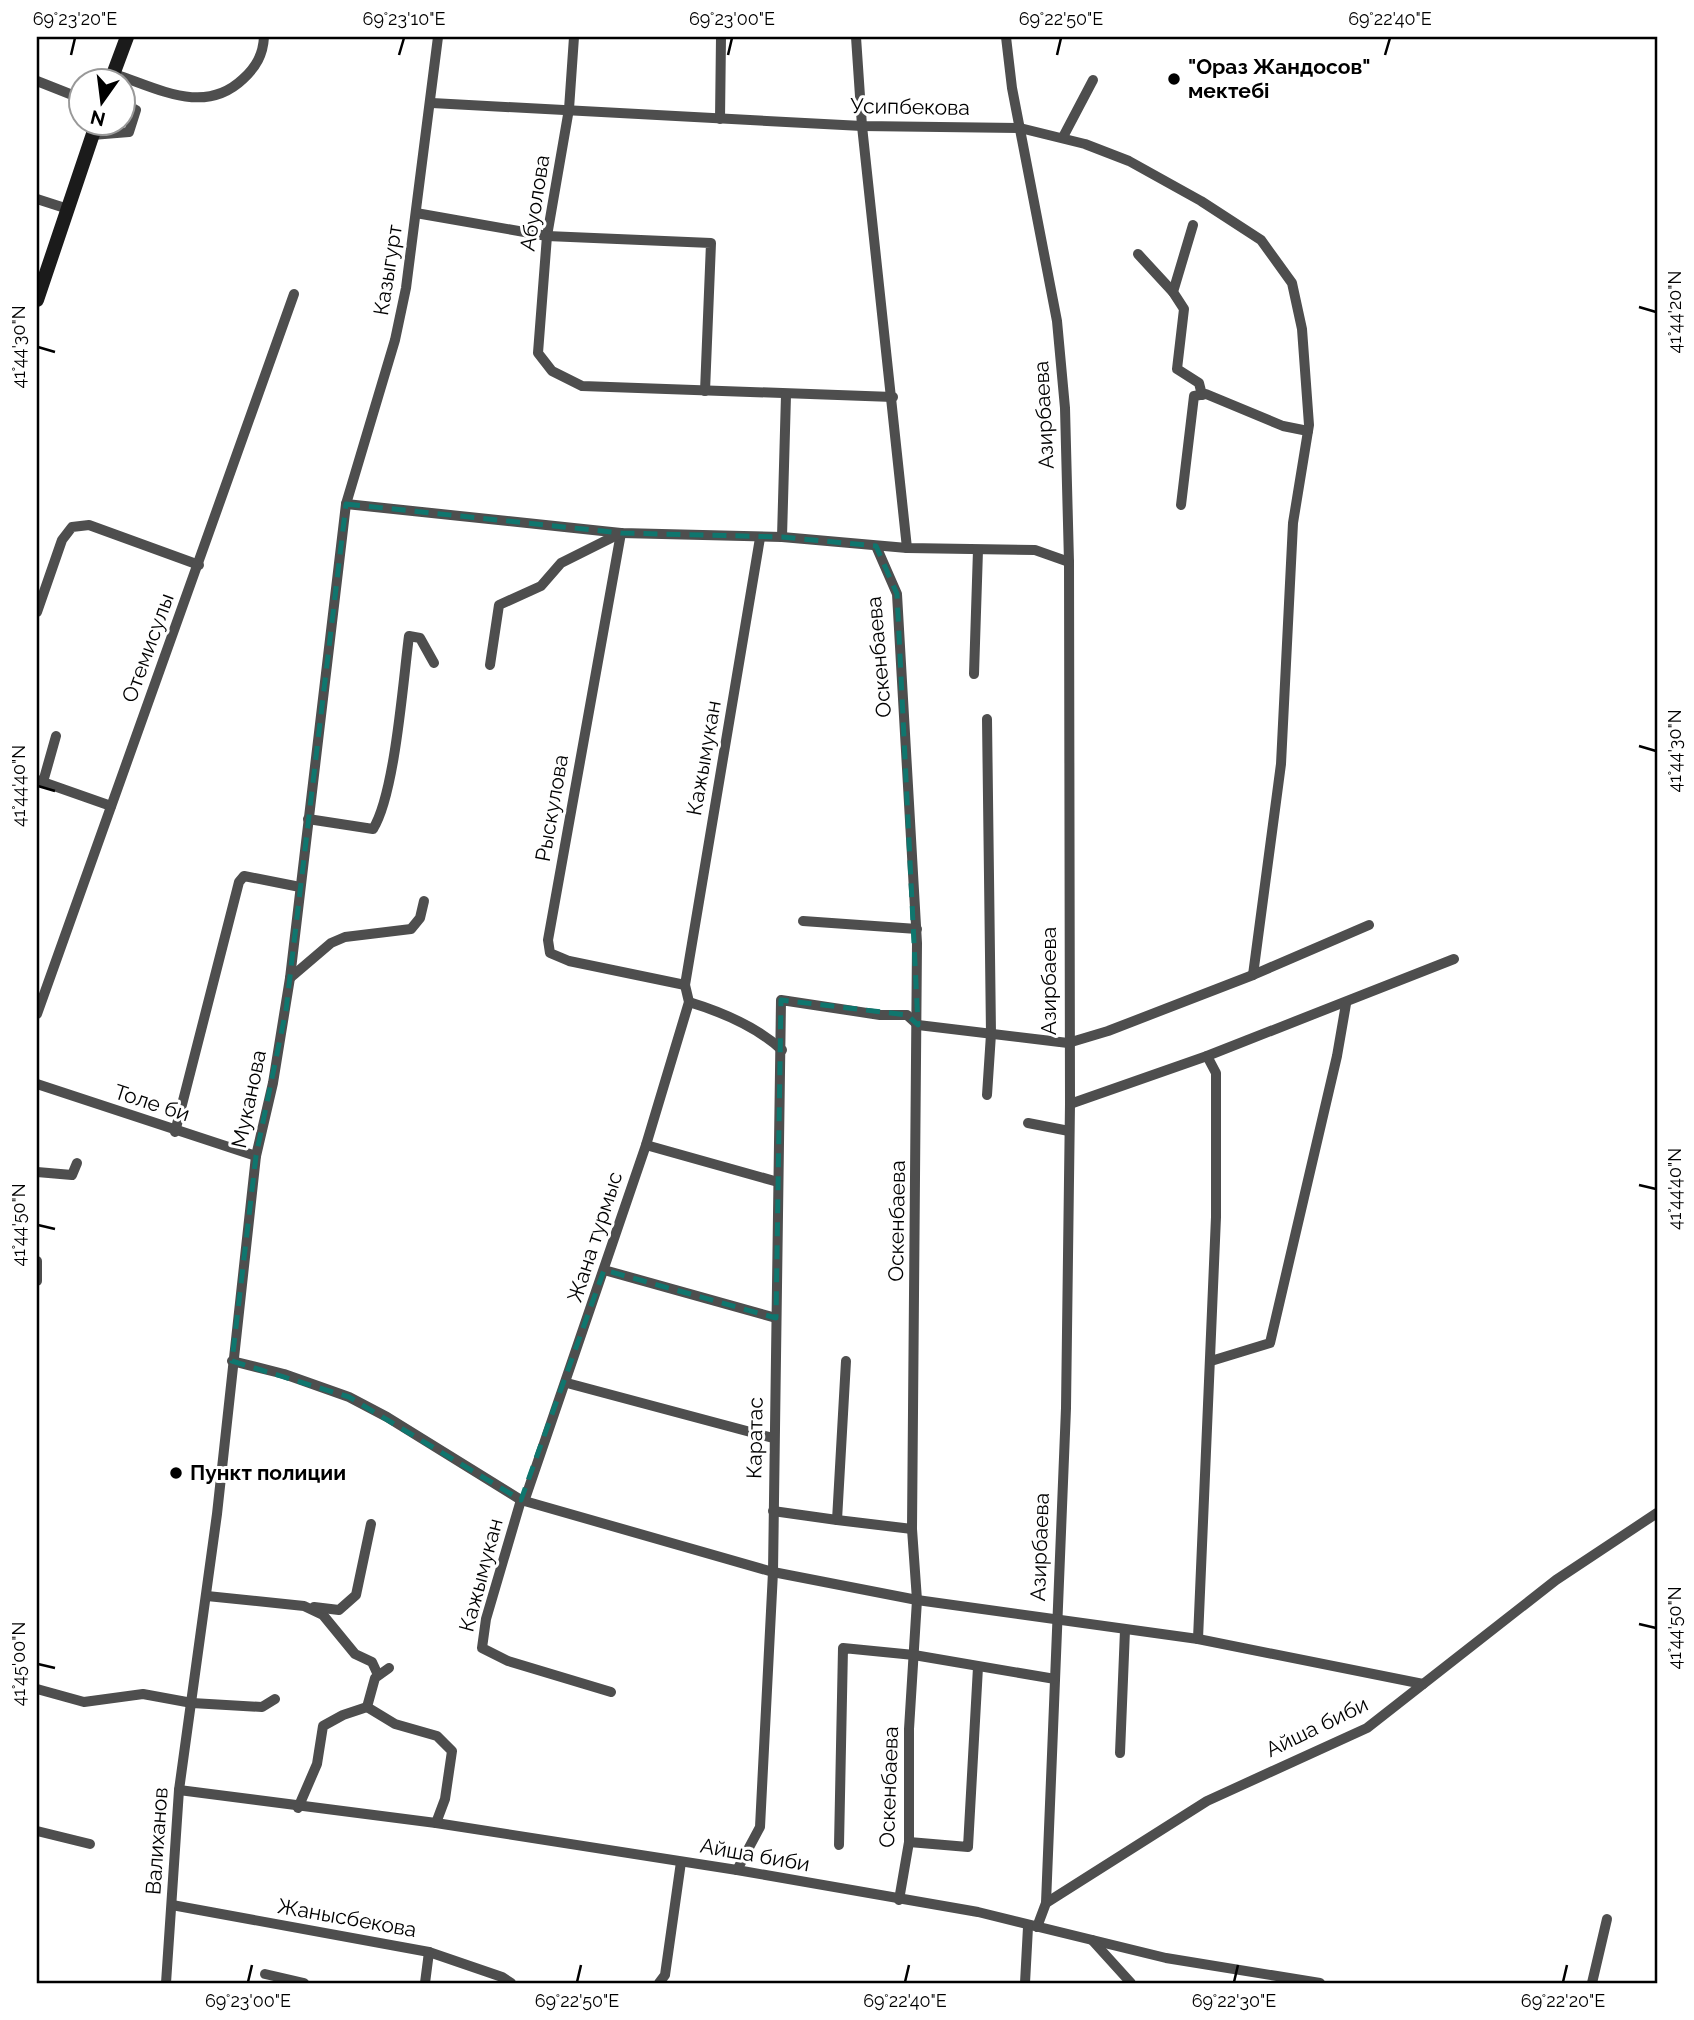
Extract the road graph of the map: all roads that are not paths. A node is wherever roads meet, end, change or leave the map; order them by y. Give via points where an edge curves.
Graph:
1 (127, 37) edge
2 (264, 37) edge
3 (438, 37) edge
4 (574, 37) edge
5 (721, 37) edge
6 (856, 37) edge
7 (1006, 37) edge
8 (117, 66) edge
9 (1093, 80) dead end
10 (37, 81) edge
11 (136, 83) edge
12 (66, 92) edge
13 (432, 103) junction
14 (569, 109) junction
15 (720, 119) junction
16 (862, 126) junction
17 (1020, 128) junction
18 (93, 136) edge
19 (1063, 137) junction
20 (37, 199) edge
21 (68, 209) junction
22 (416, 213) junction
23 (1193, 225) dead end
24 (547, 236) junction
25 (1138, 254) dead end
26 (1173, 292) junction
27 (294, 294) dead end
28 (37, 300) edge
29 (705, 391) junction
30 (786, 395) junction
31 (1202, 395) junction
32 (893, 397) junction
33 (1308, 431) junction
34 (346, 504) junction
35 (1181, 505) dead end
36 (621, 533) junction
37 (782, 537) junction
38 (760, 538) junction
39 (876, 546) junction
40 (907, 548) junction
41 (978, 550) junction
42 (1069, 562) junction
43 (199, 565) junction
44 (37, 612) edge
45 (435, 663) dead end
46 (490, 665) dead end
47 (974, 674) dead end
48 (987, 719) dead end
49 (56, 736) dead end
50 (40, 781) edge
51 (111, 806) junction
52 (308, 819) junction
53 (300, 887) junction
54 (424, 901) dead end
55 (803, 921) dead end
56 (1369, 925) dead end
57 (916, 929) junction
58 (1454, 959) dead end
59 (1252, 975) junction
60 (290, 978) junction
61 (685, 985) junction
62 (689, 1002) junction
63 (1346, 1004) junction
64 (37, 1014) edge
65 (918, 1025) junction
66 (991, 1034) junction
67 (1068, 1043) junction
68 (782, 1050) junction
69 (1207, 1056) junction
70 (37, 1084) edge
71 (987, 1095) dead end
72 (1070, 1104) junction
73 (1028, 1123) dead end
74 (1069, 1131) junction
75 (175, 1132) junction
76 (646, 1145) junction
77 (256, 1156) junction
78 (77, 1163) dead end
79 (37, 1172) edge
80 (778, 1182) junction
81 (37, 1261) edge
82 (604, 1270) junction
83 (37, 1281) edge
84 (776, 1318) junction
85 (232, 1361) junction
86 (846, 1361) dead end
87 (1211, 1362) junction
88 (567, 1383) junction
89 (773, 1438) junction
90 (523, 1500) junction
91 (773, 1511) junction
92 (1657, 1513) edge
93 (837, 1520) junction
94 (371, 1524) dead end
95 (912, 1529) junction
96 (773, 1572) junction
97 (207, 1596) junction
98 (917, 1600) junction
99 (304, 1606) junction
100 (1057, 1621) junction
101 (1125, 1630) junction
102 (1198, 1639) junction
103 (914, 1655) junction
104 (978, 1667) junction
105 (389, 1668) dead end
106 (379, 1675) junction
107 (1055, 1679) junction
108 (1423, 1684) junction
109 (37, 1689) edge
110 (611, 1692) dead end
111 (275, 1699) dead end
112 (192, 1703) junction
113 (367, 1707) junction
114 (1120, 1753) dead end
115 (179, 1790) junction
116 (298, 1808) junction
117 (436, 1824) junction
118 (37, 1831) edge
119 (909, 1842) junction
120 (90, 1844) dead end
121 (839, 1844) dead end
122 (681, 1862) junction
123 (737, 1870) junction
124 (899, 1900) junction
125 (1046, 1903) junction
126 (172, 1905) junction
127 (1607, 1919) dead end
128 (1033, 1927) junction
129 (1092, 1940) junction
130 (429, 1952) junction
131 (265, 1974) dead end
132 (1271, 1979) edge
133 (166, 1983) edge
134 (304, 1983) edge
135 (425, 1983) edge
136 (511, 1983) edge
137 (659, 1983) edge
138 (1025, 1983) edge
139 (1131, 1983) edge
140 (1320, 1983) edge
141 (1592, 1983) edge

1 - 8 main road
2 - 11 street via 256,67 231,91 202,100
3 - 13 street, Казыгурт
4 - 14 street, Абуолова
5 - 15 street
6 - 16 street
7 - 17 street, Азирбаева
9 - 19 street
10 - 12 street
13 - 14 street, Усипбекова
13 - 22 street, Казыгурт
14 - 15 street, Усипбекова
14 - 24 street, Абуолова
15 - 16 street, Усипбекова
16 - 17 street, Усипбекова
16 - 32 street
17 - 19 street, Усипбекова
17 - 42 street, Азирбаева via 1057,321 1065,408
18 - 21 main road
19 - 33 street, Усипбекова via 1129,161 1261,240 1292,284 1301,329
20 - 21 street
21 - 28 main road
22 - 24 street
22 - 34 street, Казыгурт via 395,340
23 - 26 street
24 - 29 street, Абуолова via 538,352 552,371 582,386
24 - 29 street via 711,243
25 - 26 street
26 - 31 street via 1184,309 1177,369 1199,383
27 - 43 street, Отемисулы
29 - 30 street
30 - 32 street
30 - 37 street
31 - 33 street
31 - 35 street via 1194,396
32 - 40 street
33 - 59 street, Усипбекова via 1293,523 1280,764
34 - 36 street
34 - 52 street, Муканова
36 - 38 street
36 - 46 street via 561,563 541,586 499,605
36 - 61 street, Рыскулова via 548,940 550,953 569,961
37 - 38 street
37 - 39 street
38 - 61 street, Кажымукан
39 - 40 street
39 - 57 street, Оскенбаева via 897,594
40 - 41 street
41 - 42 street via 1035,550
41 - 47 street
42 - 67 street, Азирбаева
43 - 44 street via 89,525 72,527 62,540
43 - 51 street, Отемисулы
45 - 52 street via 420,638 409,636 392,757 373,829
48 - 66 street
49 - 50 street
50 - 51 street
51 - 64 street, Отемисулы
52 - 53 street, Муканова
53 - 60 street, Муканова
53 - 75 street via 244,876 239,882
54 - 60 street via 420,918 411,929 345,937 331,943
55 - 57 street
56 - 59 street
57 - 65 street, Оскенбаева
58 - 63 street
59 - 67 street
60 - 77 street, Муканова
61 - 62 street, Жана турмыс
62 - 68 street via 719,1011 768,1037
62 - 76 street, Жана турмыс
63 - 69 street
63 - 87 street via 1270,1343
65 - 66 street
65 - 68 street, Каратас via 907,1015 780,1000
65 - 95 street, Оскенбаева
66 - 67 street
66 - 71 street
67 - 72 street, Азирбаева
68 - 80 street, Каратас
69 - 72 street
69 - 87 street via 1216,1073
70 - 75 street, Толе би
72 - 74 street, Азирбаева
73 - 74 street
74 - 100 street, Азирбаева via 1066,1408
75 - 77 street, Толе би
76 - 80 street
76 - 82 street, Жана турмыс
77 - 85 street, Муканова
78 - 79 street via 72,1175
80 - 84 street, Каратас
81 - 83 street
82 - 84 street
82 - 88 street, Жана турмыс
84 - 89 street, Каратас
85 - 90 street via 349,1397
85 - 97 street, Муканова
86 - 93 street
87 - 102 street
88 - 89 street
88 - 90 street, Жана турмыс
89 - 91 street, Каратас
90 - 96 street
90 - 110 street, Кажымукан via 490,1606 482,1648 508,1661
91 - 93 street
91 - 96 street, Каратас
92 - 108 street, Айша биби via 1556,1580
93 - 95 street
94 - 99 street via 356,1595 340,1610
95 - 98 street, Оскенбаева
96 - 98 street
96 - 123 street, Каратас via 760,1827
97 - 99 street
97 - 112 street, Муканова
98 - 100 street
98 - 103 street, Оскенбаева
99 - 106 street via 323,1615 355,1654 372,1662
100 - 101 street
100 - 107 street, Азирбаева
101 - 102 street
101 - 114 street
102 - 108 street
103 - 104 street
103 - 119 street, Оскенбаева
103 - 121 street via 843,1648
104 - 107 street
104 - 119 street via 968,1847
105 - 106 street
106 - 113 street
107 - 125 street, Азирбаева
108 - 125 street, Айша биби via 1367,1728 1207,1801
109 - 112 street via 84,1702 143,1694
111 - 112 street via 262,1707
112 - 115 street, Валиханов
113 - 116 street via 323,1727 317,1764
113 - 117 street via 395,1724 437,1736 452,1751
115 - 116 street, Айша биби
115 - 126 street, Валиханов
116 - 117 street, Айша биби
117 - 122 street, Айша биби
118 - 120 street
119 - 124 street, Оскенбаева
122 - 123 street, Айша биби
122 - 137 street via 665,1975
123 - 124 street, Айша биби
124 - 128 street, Айша биби via 978,1912
125 - 128 street, Азирбаева
126 - 130 street, Жанысбекова
126 - 133 street, Валиханов
127 - 141 street
128 - 129 street, Айша биби
128 - 138 street, Азирбаева
129 - 132 street, Айша биби
129 - 139 street
130 - 135 street
130 - 136 street, Жанысбекова
131 - 134 street
132 - 140 street, Айша биби

